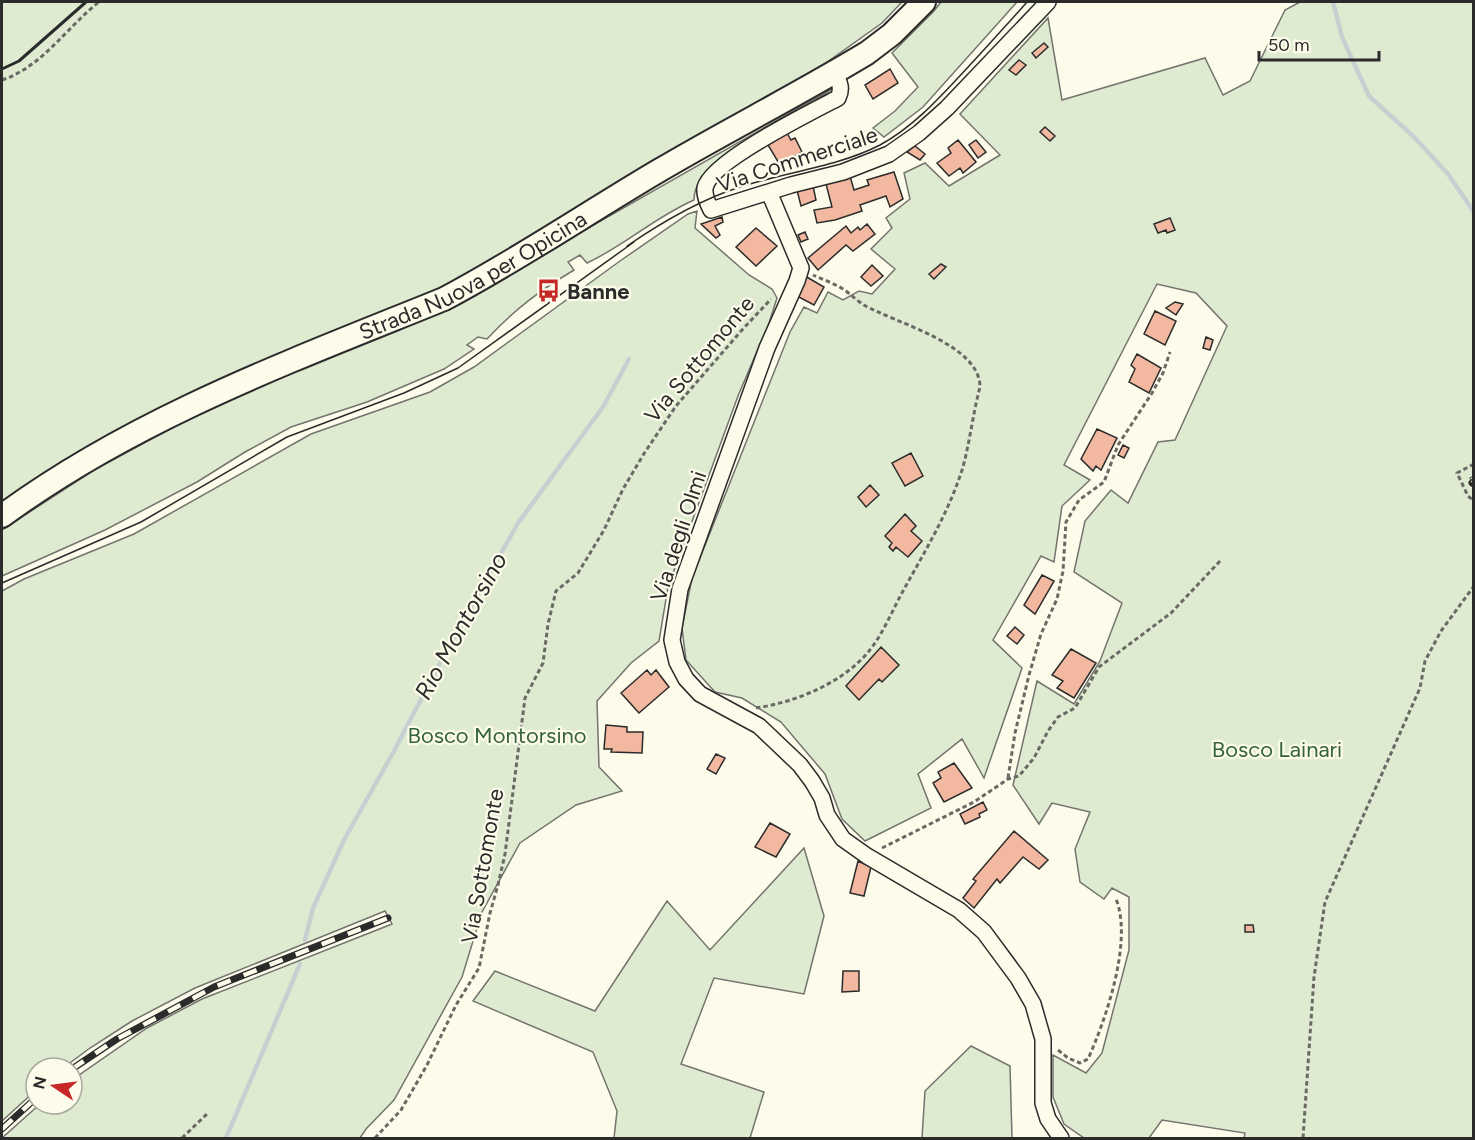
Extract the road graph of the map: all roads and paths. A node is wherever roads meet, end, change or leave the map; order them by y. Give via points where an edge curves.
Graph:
1 (99, 2) edge
2 (924, 2) edge
3 (1048, 2) edge
4 (835, 73) junction
5 (2, 80) edge
6 (769, 192) junction
7 (801, 268) junction
8 (774, 297) dead end
9 (1170, 352) dead end
10 (1473, 464) edge
11 (1473, 501) edge
12 (2, 516) edge
13 (1222, 559) dead end
14 (1473, 586) edge
15 (730, 710) junction
16 (1008, 779) junction
17 (867, 856) junction
18 (1116, 899) dead end
19 (1043, 1039) junction
20 (209, 1112) dead end
21 (182, 1138) edge
22 (375, 1138) edge
23 (1061, 1138) edge
24 (1304, 1138) edge

1 - 5 path via 51,48 17,75
2 - 4 main road, Strada Nuova per Opicina via 892,34
3 - 6 street, Via Commerciale via 947,108 904,144 865,164
4 - 6 street, Via Commerciale via 841,92 838,98 725,164 705,188 711,210
4 - 12 main road, Strada Nuova per Opicina via 697,149 444,299 279,365 183,409 104,450
6 - 7 street
7 - 15 street, Via degli Olmi via 763,357 692,555 680,589 674,626 672,640 686,679 700,694
7 - 15 path via 864,305 951,347 980,375 980,387 963,465 947,509 869,651 840,676 794,699
8 - 22 path, Via Sottomonte via 676,406 623,489 578,573 556,591 543,663 525,698 505,854 479,968 401,1110
9 - 16 path via 1152,393 1118,445 1104,482 1079,500 1066,522 1058,599 1041,634 1029,675
10 - 11 path via 1457,473
13 - 16 path via 1171,613 1099,667 1075,708 1058,717 1019,776
14 - 24 path via 1441,631 1425,662 1419,688 1325,902 1314,977
15 - 17 street, Via degli Olmi via 759,726 800,765 839,833
16 - 17 path via 974,802
17 - 19 street, Via degli Olmi via 959,910 984,932 1027,991
18 - 19 path via 1122,937 1108,1004 1088,1059 1074,1061
19 - 23 street, Via degli Olmi via 1043,1103
20 - 21 path

